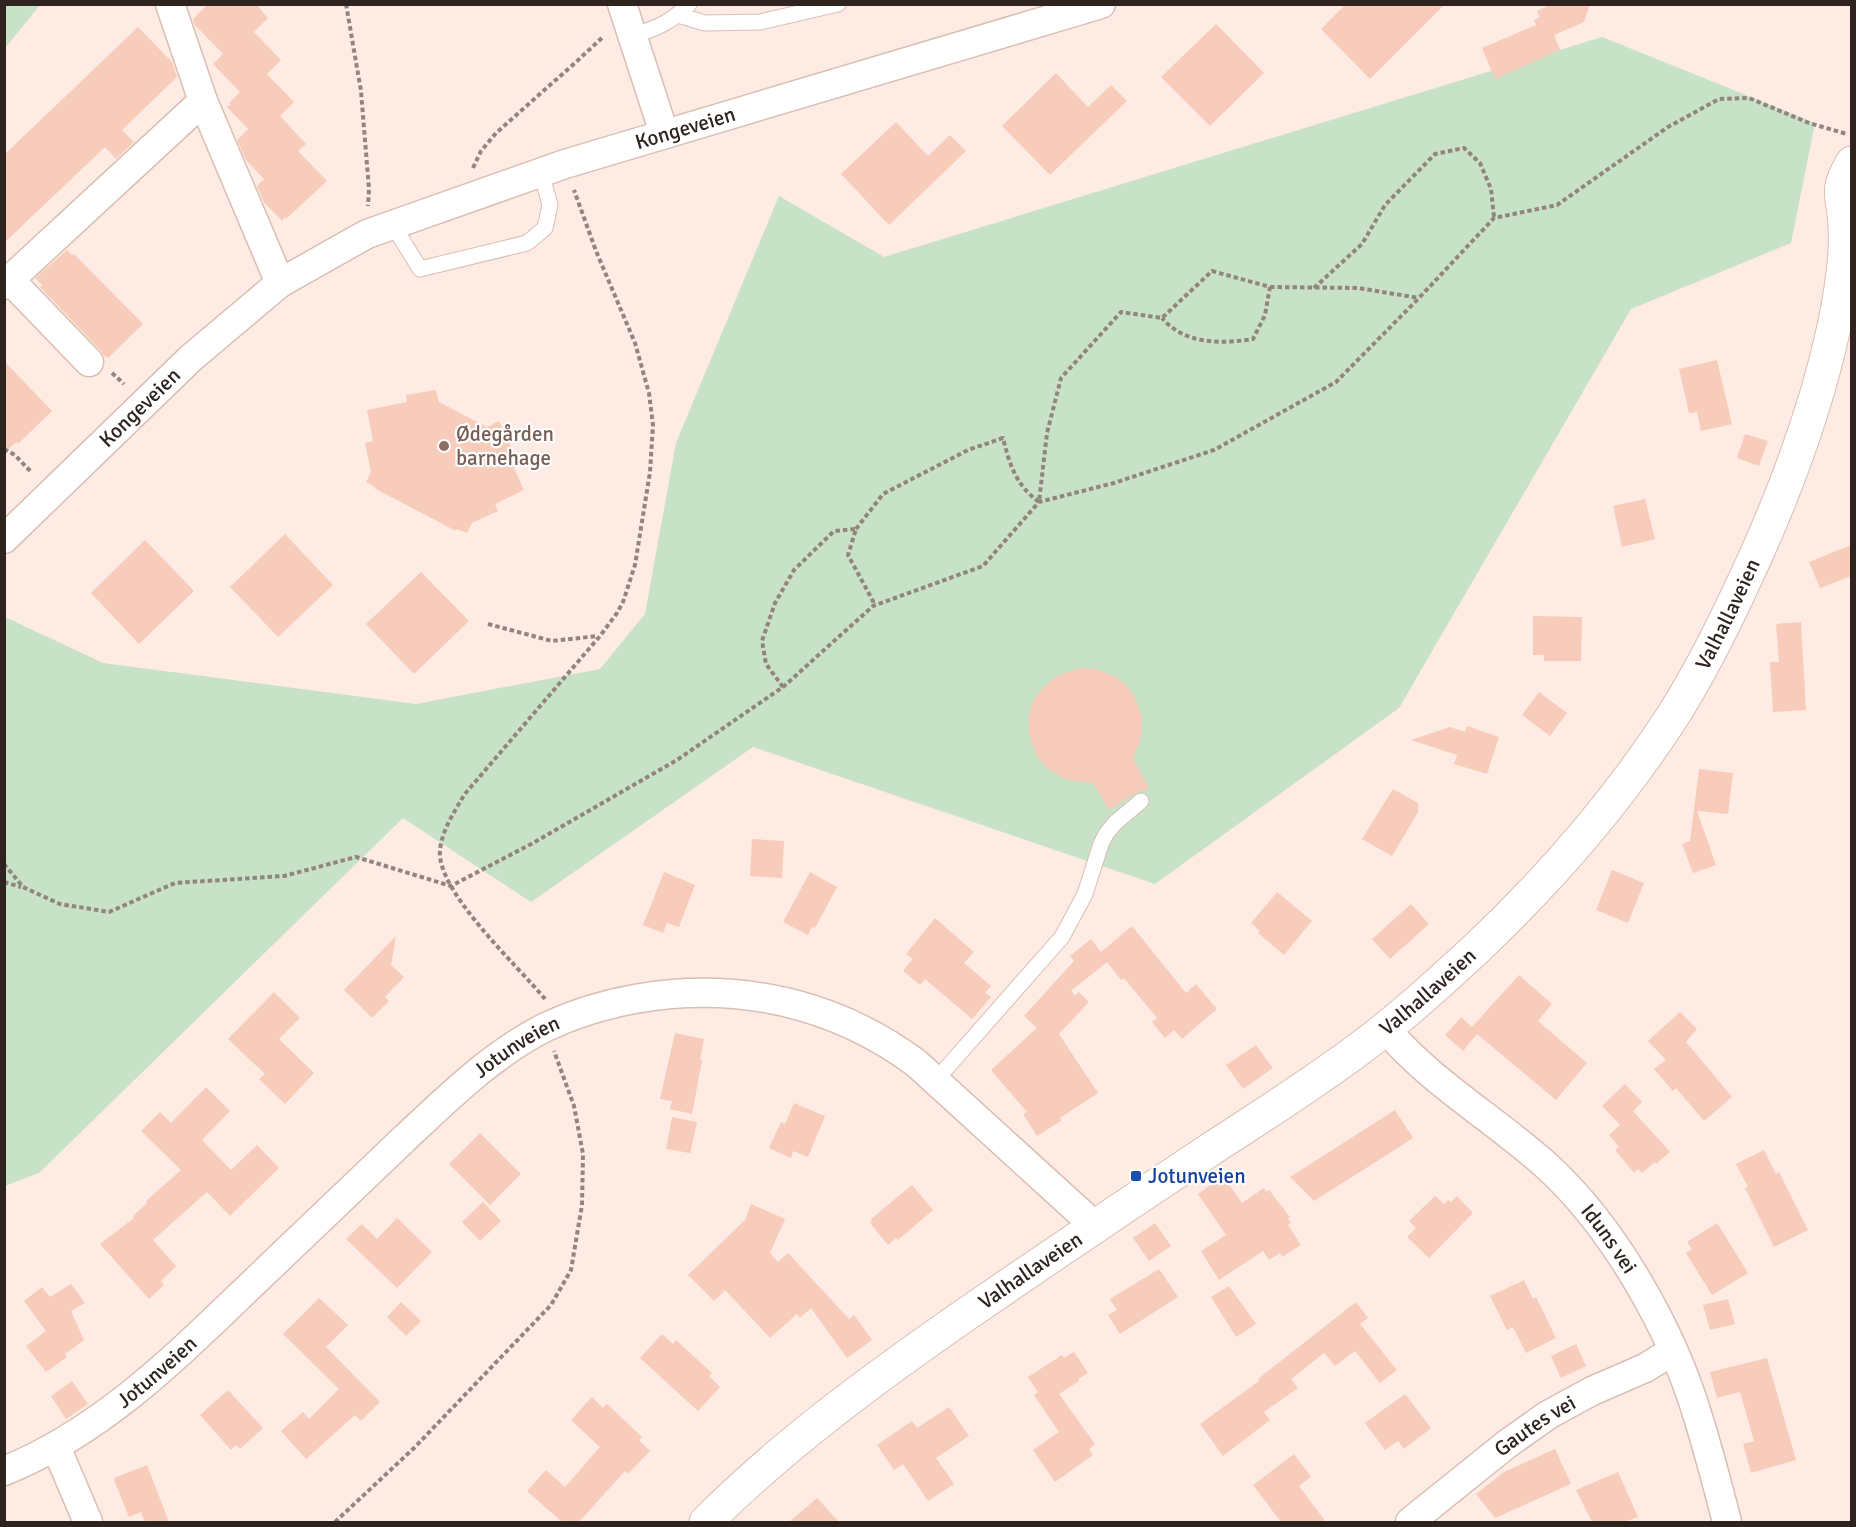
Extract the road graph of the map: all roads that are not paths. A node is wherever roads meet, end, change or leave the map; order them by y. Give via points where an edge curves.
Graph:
1 (170, 4) edge
2 (838, 4) edge
3 (1101, 4) edge
4 (683, 10) edge
5 (626, 19) edge
6 (203, 100) junction
7 (664, 133) junction
8 (1851, 163) edge
9 (553, 168) junction
10 (1848, 218) edge
11 (380, 229) junction
12 (7, 283) edge
13 (280, 283) junction
14 (89, 362) road end
15 (4, 539) edge
16 (1141, 801) dead end
17 (1386, 1029) junction
18 (936, 1080) junction
19 (1095, 1226) junction
20 (1673, 1351) junction
21 (56, 1447) junction
22 (4, 1471) edge
23 (88, 1522) edge
24 (706, 1522) edge
25 (1410, 1522) edge
26 (1727, 1522) edge

1 - 6 street
2 - 4 lane via 760,22 705,23
3 - 7 street, Kongeveien
4 - 5 lane via 664,25
5 - 7 street
6 - 12 street
6 - 13 street
7 - 9 street, Kongeveien
8 - 10 street, Valhallaveien via 1840,192
9 - 11 street, Kongeveien
9 - 11 lane via 545,228 527,243 420,269
10 - 17 street, Valhallaveien via 1835,323 1796,460 1753,564 1693,681 1633,774 1561,862 1505,921
11 - 13 street, Kongeveien
12 - 14 street
13 - 15 street, Kongeveien via 191,358
16 - 18 lane via 1106,834 1085,894 1062,937
17 - 19 street, Valhallaveien
17 - 20 street, Iduns vei via 1417,1062 1540,1160 1587,1207 1637,1281
18 - 19 street, Jotunveien
18 - 21 street, Jotunveien via 896,1048 850,1023 803,1006 758,996 655,996 617,1003 553,1024 509,1049 460,1087 164,1368 114,1409
19 - 24 street, Valhallaveien via 830,1413
20 - 25 street, Gautes vei via 1548,1415
20 - 26 street, Iduns vei via 1698,1416
21 - 22 street, Jotunveien
21 - 23 street

